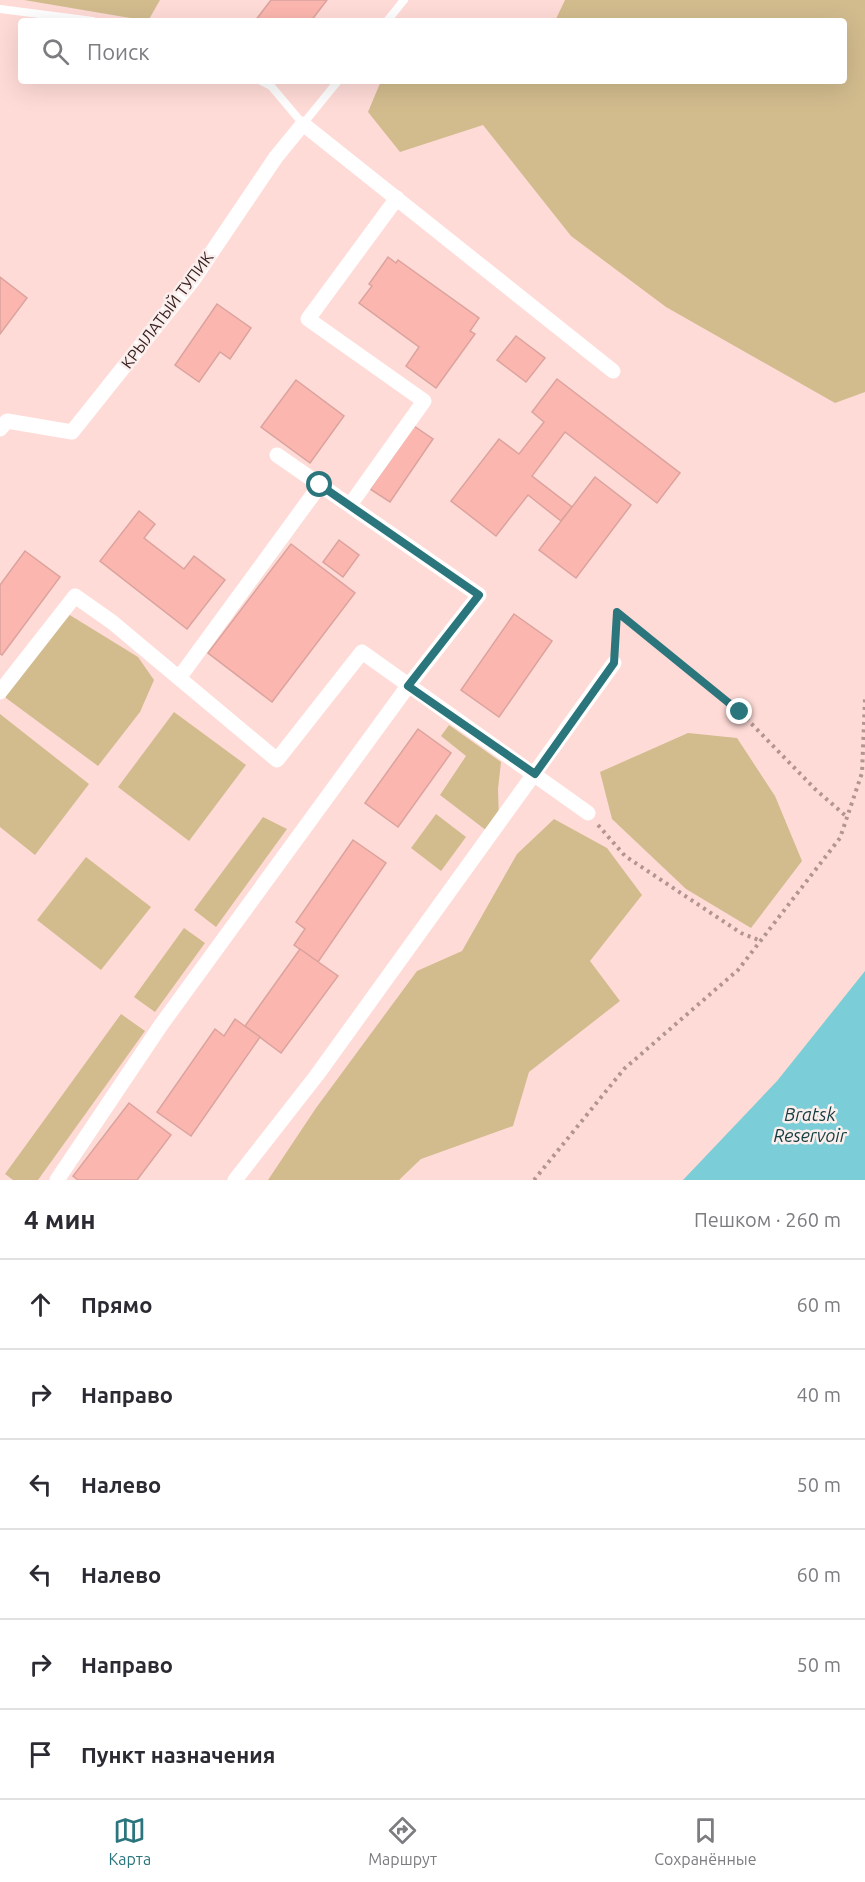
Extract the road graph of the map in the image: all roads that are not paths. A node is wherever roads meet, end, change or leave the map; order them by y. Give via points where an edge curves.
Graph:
1 (404, 0) edge
2 (0, 9) edge
3 (70, 18) edge
4 (389, 18) edge
5 (268, 84) edge
6 (336, 84) edge
7 (303, 124) junction
8 (396, 198) junction
9 (613, 371) dead end
10 (0, 429) edge
11 (277, 455) dead end
12 (320, 485) junction
13 (350, 506) junction
14 (614, 663) road end
15 (179, 678) junction
16 (408, 686) junction
17 (0, 692) edge
18 (535, 774) junction
19 (588, 813) road end
20 (57, 1180) edge
21 (236, 1180) edge

1 - 4 lane
2 - 3 lane
5 - 7 lane
6 - 7 lane
7 - 8 street
7 - 10 street, КРЫЛАТЫЙ ТУПИК via 276,157 193,280 72,432 7,421
8 - 9 street
8 - 13 street via 308,319 424,401
11 - 12 street
12 - 13 street
12 - 15 street
13 - 16 street via 479,595
14 - 18 street
15 - 16 street via 278,760 362,652
15 - 17 street via 112,621 75,596
16 - 18 street
16 - 20 street via 161,1025
18 - 19 street
18 - 21 street

